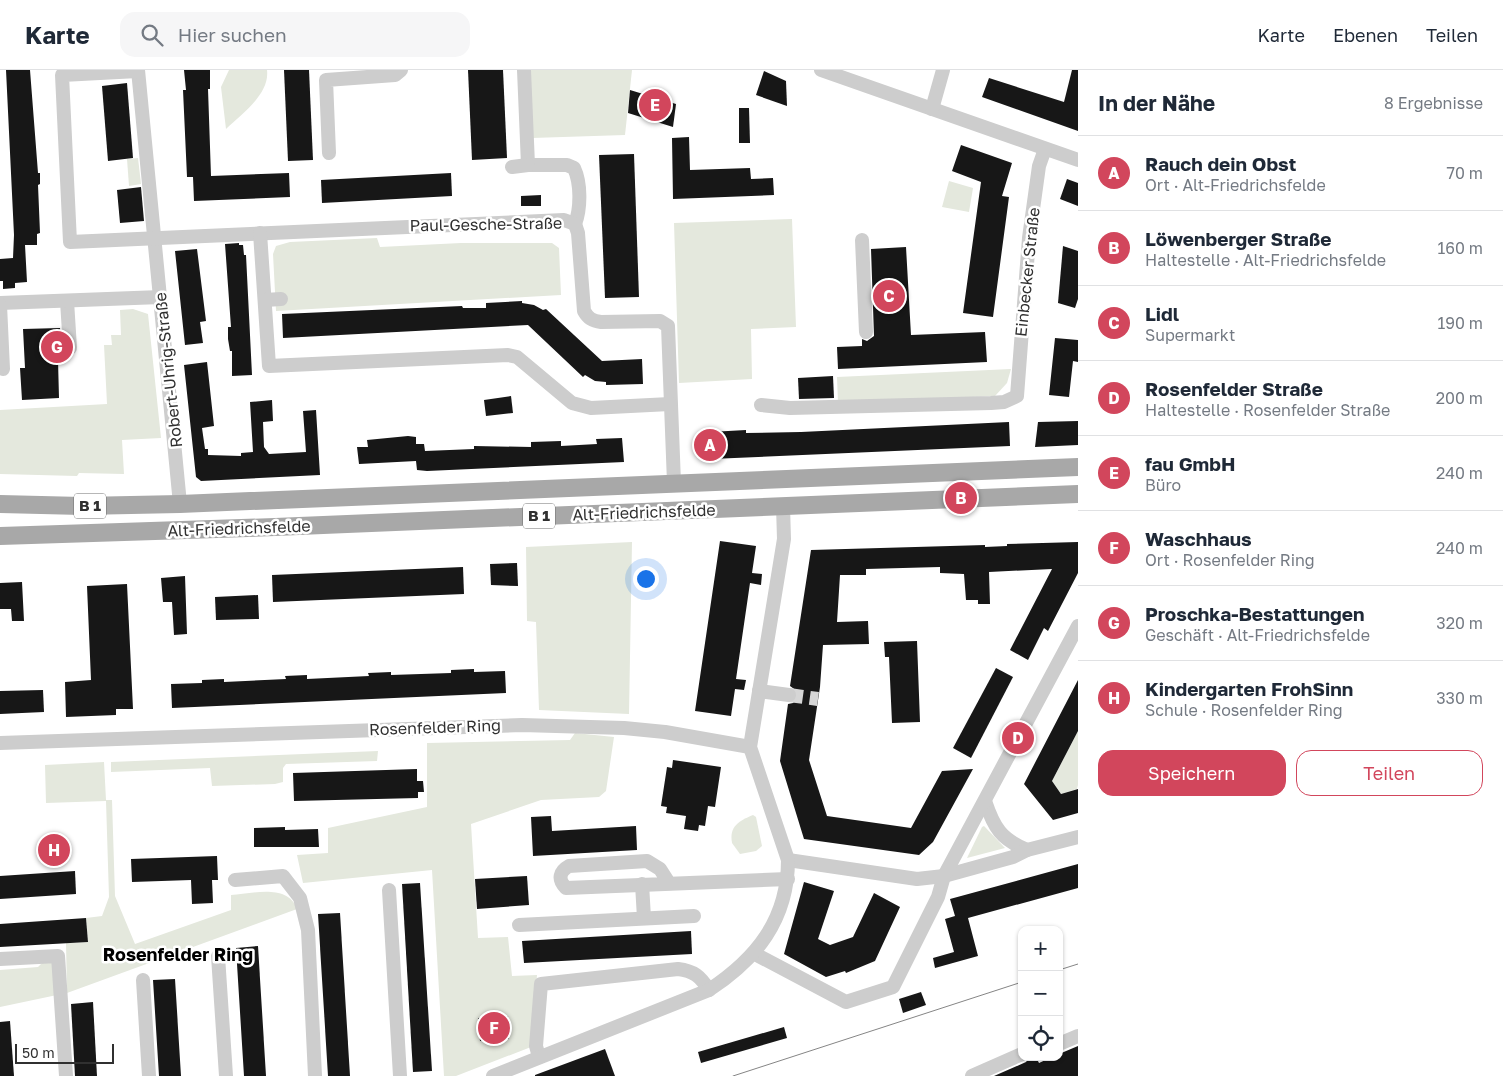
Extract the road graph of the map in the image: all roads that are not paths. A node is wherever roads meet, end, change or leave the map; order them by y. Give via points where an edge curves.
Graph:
1 (138, 70) edge
2 (401, 70) edge
3 (524, 70) edge
4 (821, 70) edge
5 (943, 70) edge
6 (932, 109) junction
7 (1045, 149) junction
8 (330, 153) dead end
9 (1078, 160) edge
10 (528, 165) junction
11 (512, 167) dead end
12 (575, 224) junction
13 (260, 232) junction
14 (155, 237) junction
15 (862, 240) dead end
16 (161, 297) junction
17 (281, 298) dead end
18 (67, 300) junction
19 (265, 300) junction
20 (0, 304) edge
21 (866, 332) dead end
22 (70, 348) dead end
23 (3, 369) dead end
24 (670, 404) junction
25 (761, 405) dead end
26 (1078, 467) edge
27 (674, 483) junction
28 (1078, 494) edge
29 (0, 504) edge
30 (180, 504) junction
31 (783, 506) junction
32 (0, 536) edge
33 (1076, 635) edge
34 (759, 691) junction
35 (789, 695) tunnel mouth
36 (0, 743) edge
37 (750, 747) junction
38 (985, 801) junction
39 (1078, 837) edge
40 (1027, 850) junction
41 (788, 860) junction
42 (944, 876) junction
43 (788, 879) junction
44 (235, 880) dead end
45 (669, 883) junction
46 (642, 884) junction
47 (389, 890) dead end
48 (694, 916) dead end
49 (644, 918) junction
50 (520, 925) dead end
51 (755, 954) junction
52 (218, 956) dead end
53 (0, 960) edge
54 (143, 980) dead end
55 (708, 990) junction
56 (1078, 1036) edge
57 (1063, 1042) edge
58 (1018, 1056) edge
59 (539, 1057) junction
60 (66, 1076) edge
61 (149, 1076) edge
62 (226, 1076) edge
63 (315, 1076) edge
64 (400, 1076) edge
65 (493, 1076) edge
66 (972, 1076) edge

1 - 14 street, Robert-Uhrig-Straße
1 - 14 street, Robert-Uhrig-Straße via 62,75 70,242
2 - 8 street via 395,75 326,80
3 - 10 street
4 - 6 street
5 - 6 street
6 - 7 street
7 - 9 street
7 - 25 street, Einbecker Straße via 1039,166 1030,238 1017,396 1004,402 790,408
10 - 11 street
10 - 12 street via 567,165 574,168 578,176 579,213
12 - 13 street, Paul-Gesche-Straße via 564,220 515,221
12 - 24 street, Paul-Gesche-Straße via 587,316 600,322 660,321 668,326
13 - 14 street, Paul-Gesche-Straße
13 - 19 street
14 - 16 street, Robert-Uhrig-Straße
15 - 21 street
16 - 18 street
16 - 30 street, Robert-Uhrig-Straße
17 - 19 street
18 - 20 street
18 - 22 street via 75,330
19 - 24 street via 269,366 508,354 517,357 572,403 591,408
20 - 23 street
24 - 27 street, Paul-Gesche-Straße
26 - 27 main road, Alt-Friedrichsfelde / B 1
27 - 30 main road, Alt-Friedrichsfelde / B 1
28 - 31 main road, Alt-Friedrichsfelde / B 1
29 - 30 main road, Alt-Friedrichsfelde / B 1
31 - 32 main road, Alt-Friedrichsfelde / B 1
31 - 34 street via 784,539
33 - 38 street
34 - 35 street
34 - 37 street
36 - 37 street, Rosenfelder Ring via 522,724 665,732
37 - 41 street
38 - 40 street via 999,832 1009,842
38 - 42 street
39 - 40 street
40 - 42 street
41 - 42 street via 917,879
41 - 43 street
42 - 51 street via 938,896 893,987 846,1002
43 - 45 street
43 - 51 street via 774,921
44 - 63 street via 283,876 300,898 308,930
45 - 46 street
45 - 46 street via 660,870 647,861 569,866 560,874 566,888
46 - 49 street
47 - 64 street
48 - 49 street
49 - 50 street
51 - 55 street via 736,972
52 - 62 street
53 - 60 street via 58,956
54 - 61 street
55 - 59 street
55 - 59 street via 693,971 678,969 541,984 536,1046
56 - 57 street
58 - 66 street
59 - 65 street

